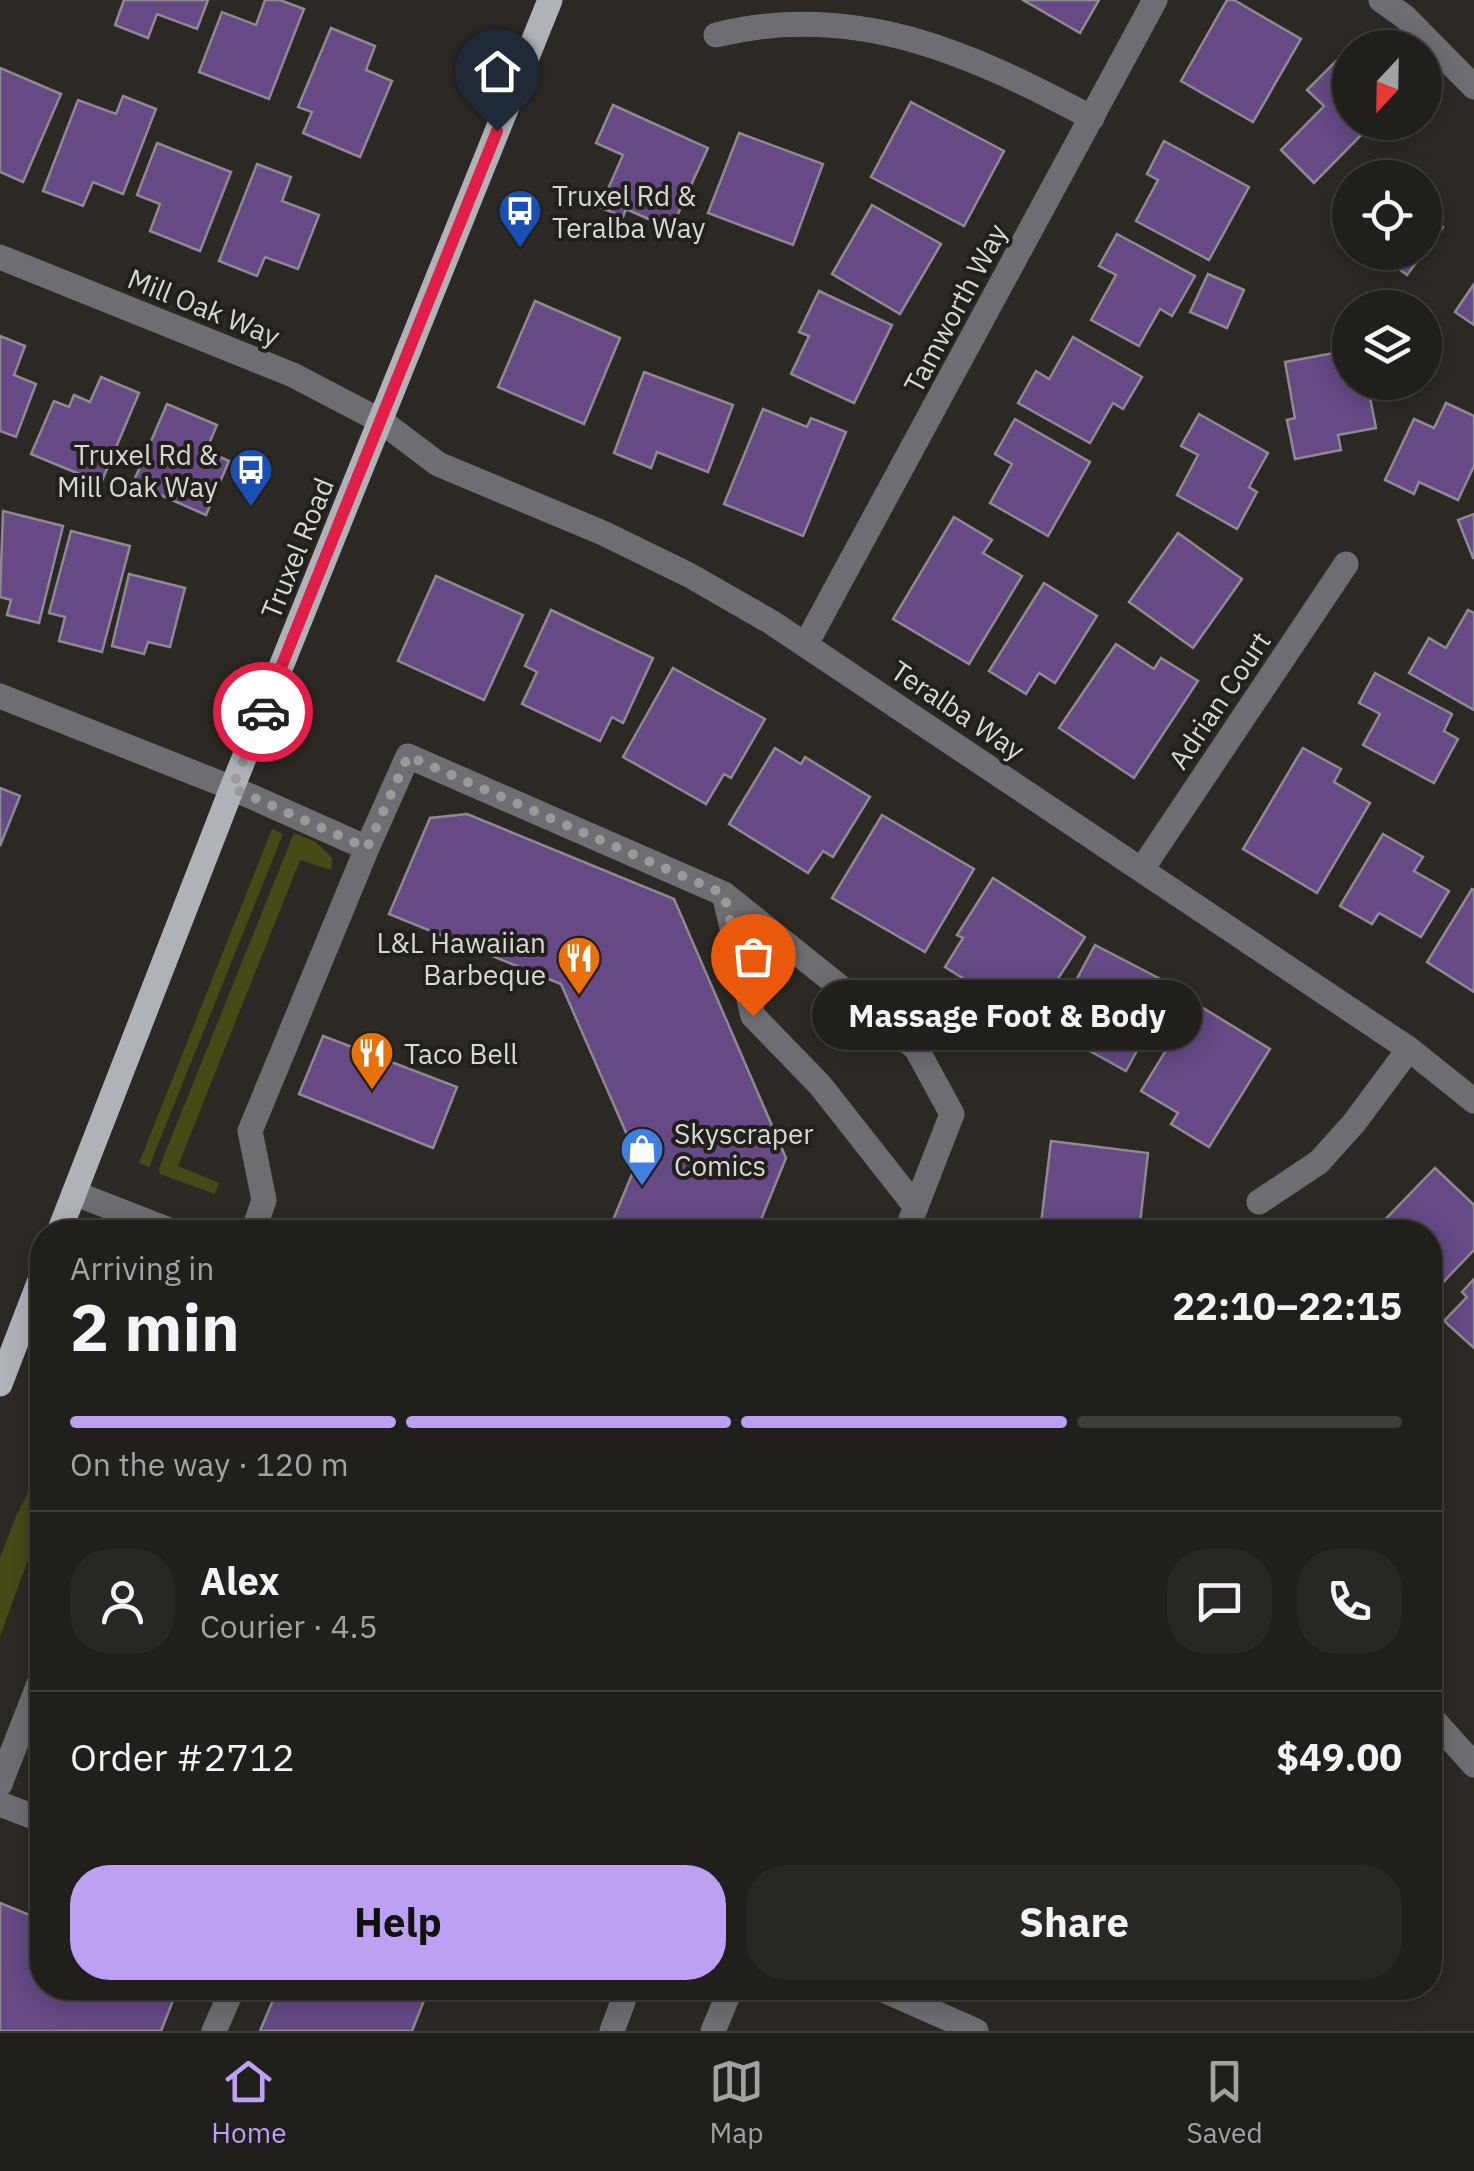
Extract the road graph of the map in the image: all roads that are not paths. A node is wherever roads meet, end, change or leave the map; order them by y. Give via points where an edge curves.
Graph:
1 (550, 0) edge
2 (1156, 0) edge
3 (1381, 0) edge
4 (716, 35) dead end
5 (1474, 87) edge
6 (1092, 118) junction
7 (0, 257) edge
8 (381, 420) junction
9 (1346, 564) dead end
10 (806, 644) junction
11 (0, 696) edge
12 (232, 788) junction
13 (367, 848) junction
14 (1142, 869) junction
15 (724, 894) junction
16 (1409, 1049) junction
17 (1474, 1101) edge
18 (74, 1193) junction
19 (1259, 1202) dead end
20 (916, 1206) junction
21 (64, 1220) edge
22 (143, 1220) edge
23 (256, 1220) edge
24 (911, 1220) edge
25 (30, 1300) edge
26 (6, 1350) edge
27 (0, 1384) edge
28 (30, 1707) edge
29 (1442, 1730) edge
30 (1474, 1766) edge
31 (0, 1784) edge
32 (0, 1804) edge
33 (30, 1815) edge
34 (228, 2000) edge
35 (624, 2000) edge
36 (726, 2000) edge
37 (906, 2000) edge
38 (214, 2031) edge
39 (612, 2031) edge
40 (713, 2031) edge
41 (976, 2031) edge

1 - 8 main road, Truxel Road
2 - 6 street, Tamworth Way
3 - 5 street
4 - 6 street via 795,15 898,26 956,46
6 - 10 street, Tamworth Way
7 - 8 street, Mill Oak Way via 293,375
8 - 10 street, Teralba Way via 438,464 603,533
8 - 12 main road, Truxel Road
9 - 14 street, Adrian Court
10 - 14 street, Teralba Way
11 - 12 street
12 - 13 street
12 - 18 main road, Truxel Road
13 - 15 street via 408,756
13 - 23 street via 250,1131 264,1200
14 - 16 street, Teralba Way
15 - 20 street via 753,1016 820,1086
15 - 20 street via 916,1048 952,1114
16 - 17 street, Teralba Way
16 - 19 street via 1319,1162
18 - 21 main road, Truxel Road
18 - 22 street
20 - 24 street
25 - 26 main road
26 - 27 main road
28 - 31 street
29 - 30 street
32 - 33 street
34 - 38 street
35 - 39 street
36 - 40 street
37 - 41 street

